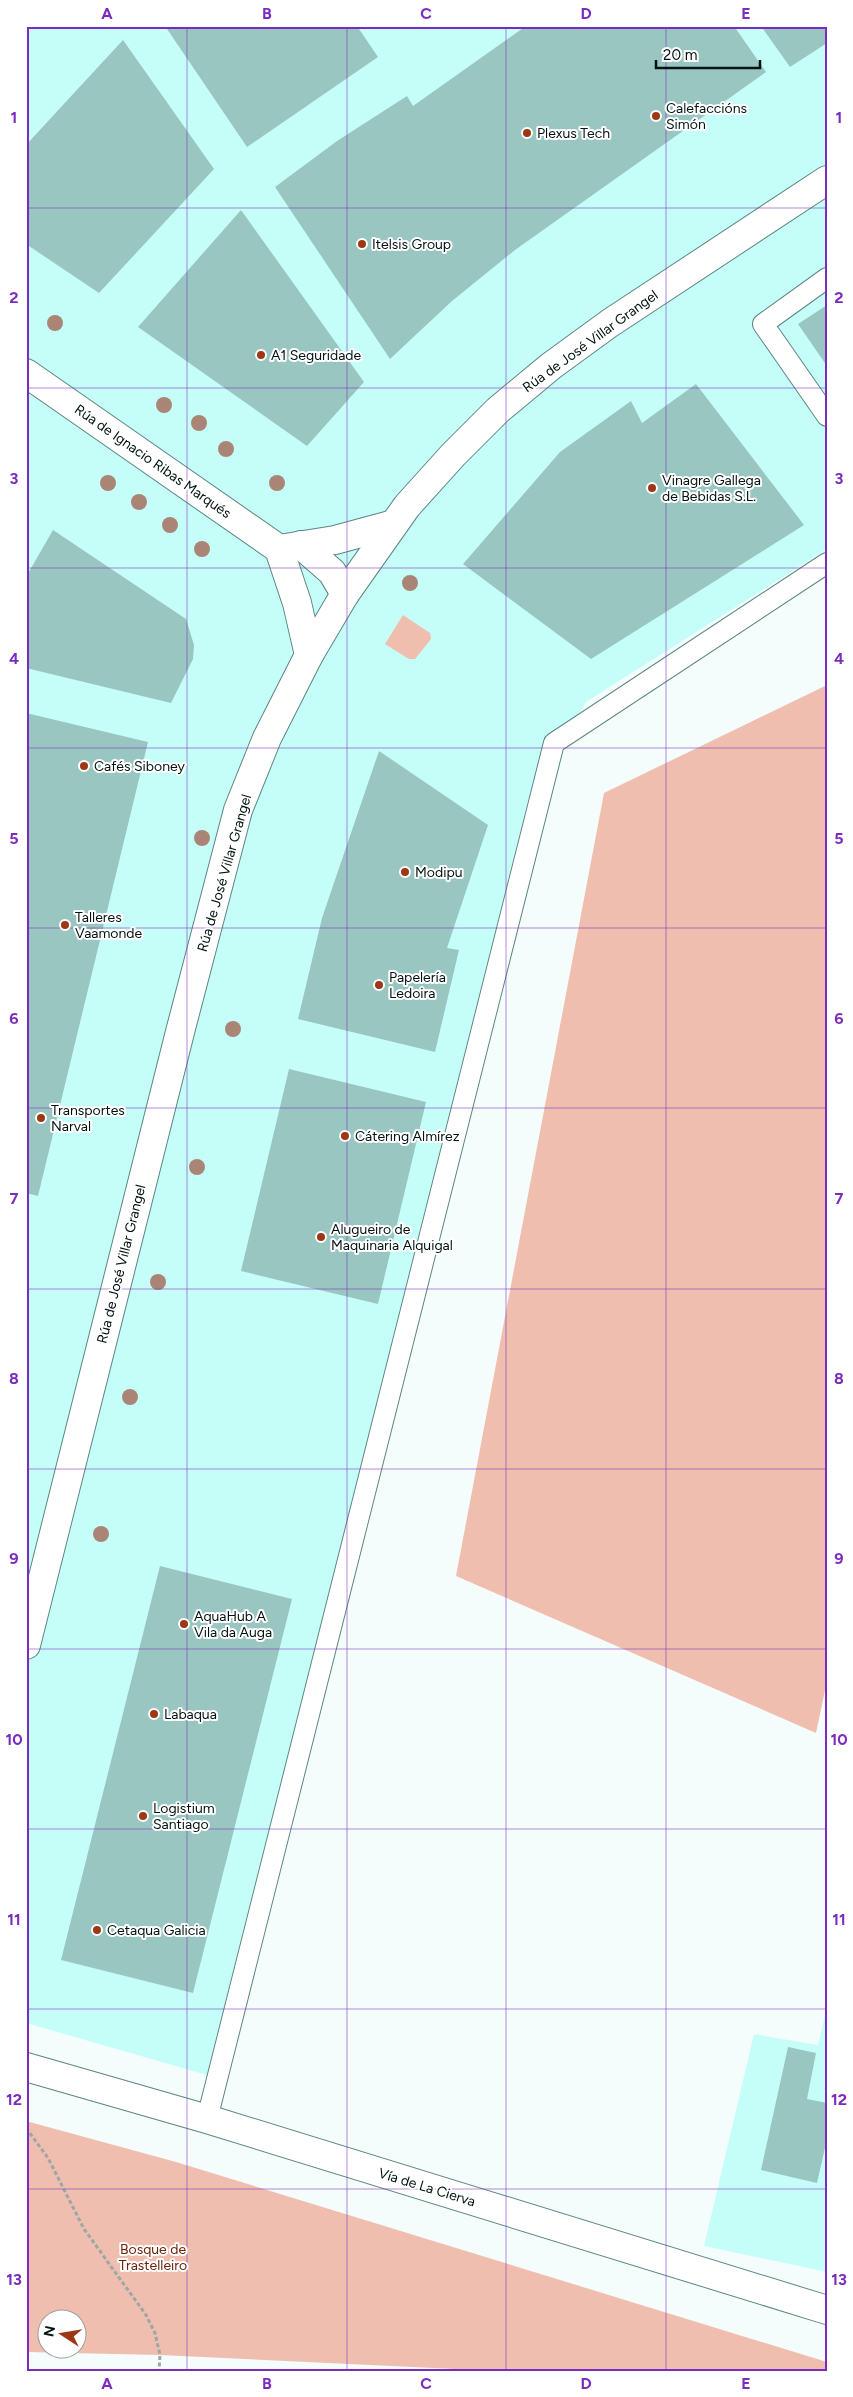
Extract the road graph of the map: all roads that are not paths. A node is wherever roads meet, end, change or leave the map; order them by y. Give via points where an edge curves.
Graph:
1 (827, 180) edge
2 (827, 278) edge
3 (26, 372) edge
4 (827, 416) edge
5 (394, 524) junction
6 (289, 556) junction
7 (827, 563) edge
8 (344, 594) junction
9 (309, 655) junction
10 (26, 1644) edge
11 (26, 2068) edge
12 (207, 2119) junction
13 (827, 2310) edge

1 - 5 street, Rúa de José Villar Grangel via 610,323 551,366 498,410 453,455
2 - 4 lane via 763,324
3 - 6 street, Rúa de Ignacio Ribas Marqués
5 - 6 street
5 - 8 street, Rúa de José Villar Grangel
6 - 8 street, Rúa de Ignacio Ribas Marqués via 312,585
6 - 9 street
7 - 12 lane via 554,743
8 - 9 street, Rúa de José Villar Grangel
9 - 10 street, Rúa de José Villar Grangel via 267,738 238,810
11 - 12 street, Vía de La Cierva
12 - 13 street, Vía de La Cierva

